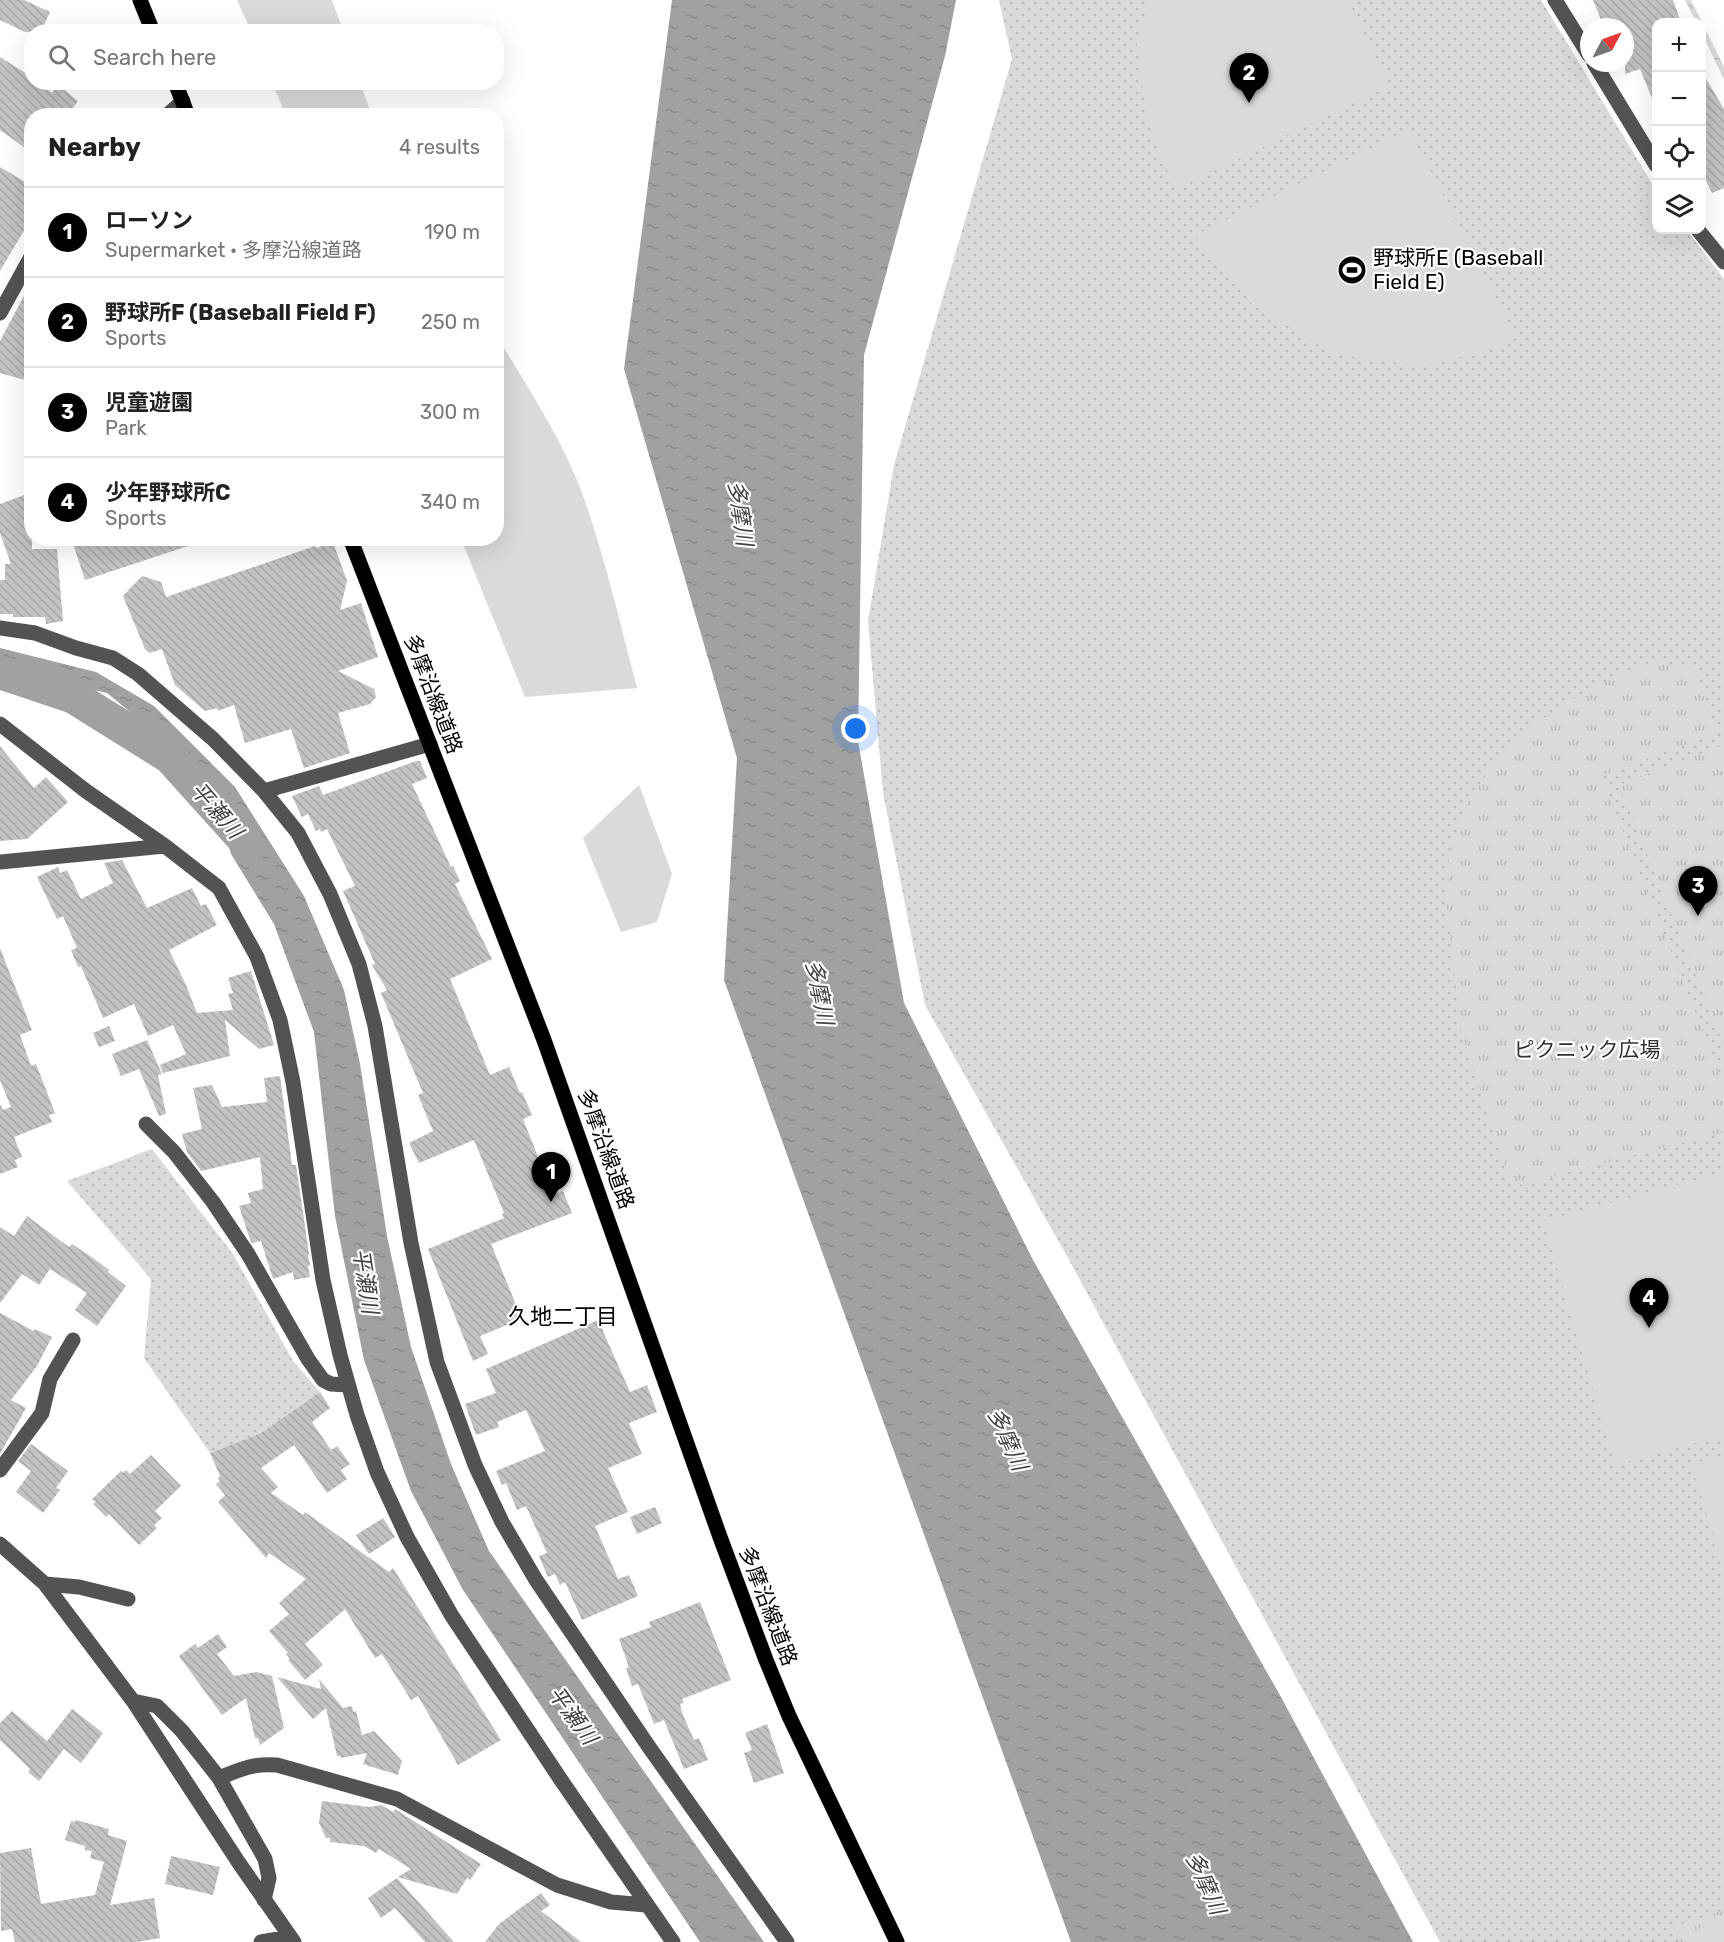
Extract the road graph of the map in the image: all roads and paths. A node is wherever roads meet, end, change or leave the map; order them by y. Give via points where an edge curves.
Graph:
1 (140, 0) edge
2 (1555, 0) edge
3 (150, 24) edge
4 (1580, 40) edge
5 (1599, 72) edge
6 (178, 90) edge
7 (185, 108) edge
8 (1652, 158) edge
9 (1701, 234) edge
10 (1724, 262) edge
11 (24, 270) edge
12 (0, 313) edge
13 (353, 546) edge
14 (0, 628) edge
15 (0, 724) edge
16 (430, 744) junction
17 (264, 791) junction
18 (165, 846) junction
19 (0, 862) edge
20 (146, 1124) dead end
21 (73, 1340) dead end
22 (348, 1385) junction
23 (0, 1470) edge
24 (0, 1544) edge
25 (45, 1584) junction
26 (128, 1599) dead end
27 (133, 1701) junction
28 (219, 1778) junction
29 (264, 1900) junction
30 (646, 1905) junction
31 (292, 1939) edge
32 (261, 1942) edge
33 (673, 1942) edge
34 (787, 1942) edge
35 (897, 1942) edge

1 - 3 main road
2 - 4 street
5 - 8 street
6 - 7 main road
9 - 10 street
11 - 12 street
13 - 16 main road, 多摩沿線道路
14 - 17 street via 35,633 113,658 175,705
15 - 18 street
16 - 17 street
16 - 35 main road, 多摩沿線道路 via 544,1040 761,1649
17 - 34 street via 298,833 330,894 359,964 375,1026 411,1243 437,1362 480,1475 536,1580
18 - 19 street
18 - 22 street via 219,888 257,957 280,1020 323,1280
20 - 22 street via 213,1202 323,1380
21 - 23 street via 50,1379 42,1413
22 - 30 street via 377,1472 407,1537 452,1616
24 - 25 street
25 - 26 street via 79,1587
25 - 27 street
27 - 28 street via 156,1706 182,1731
27 - 29 street
28 - 29 street via 266,1859 269,1878
28 - 30 street via 247,1766 266,1764 397,1799 557,1885 611,1902
29 - 31 street
30 - 33 street
31 - 32 street

